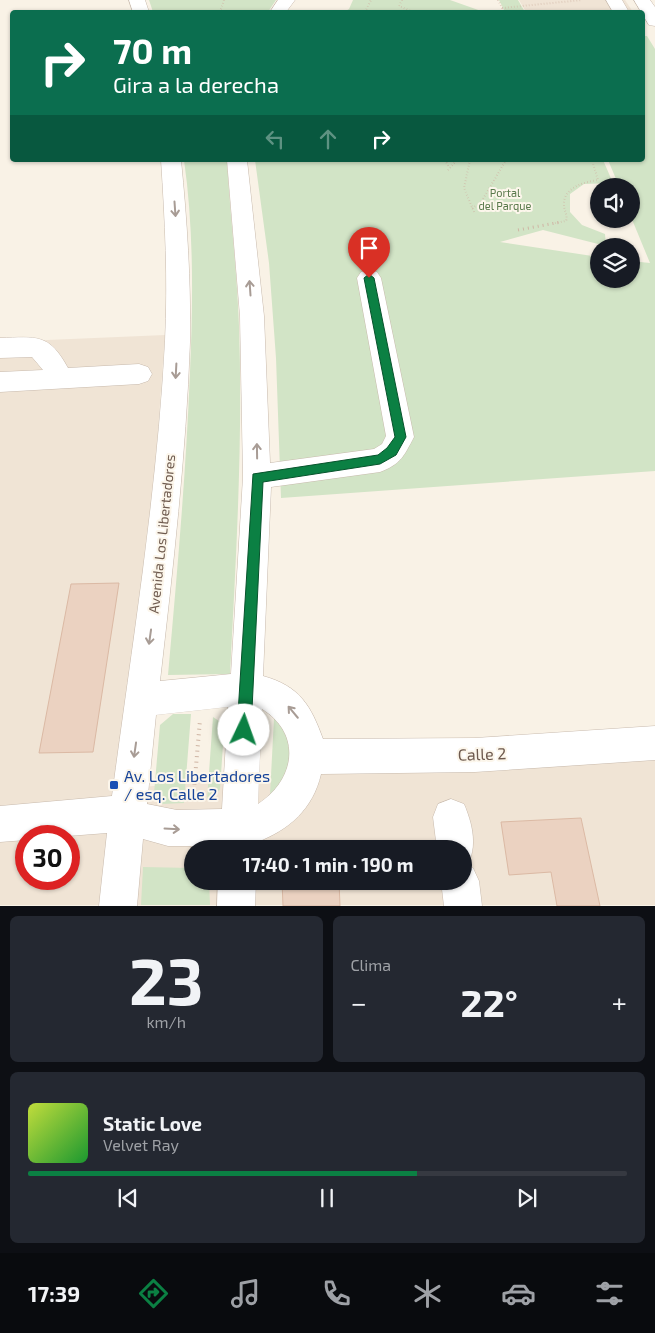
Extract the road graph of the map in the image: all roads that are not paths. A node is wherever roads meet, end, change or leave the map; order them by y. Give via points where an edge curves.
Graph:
1 (642, 0) edge
2 (655, 21) edge
3 (171, 162) edge
4 (237, 162) edge
5 (369, 278) dead end
6 (0, 348) edge
7 (139, 374) dead end
8 (60, 379) junction
9 (0, 382) edge
10 (257, 477) junction
11 (246, 692) junction
12 (142, 702) junction
13 (655, 744) edge
14 (308, 757) junction
15 (127, 813) junction
16 (0, 824) edge
17 (238, 838) edge
18 (237, 890) edge
19 (461, 890) edge
20 (118, 906) edge
21 (236, 906) edge
22 (464, 906) edge

1 - 2 street
3 -> 12 street, Avenida Los Libertadores via 176,229 176,371 168,479
10 -> 4 street via 252,316
5 - 10 street via 400,437 392,452 380,460
6 - 8 street via 43,350
7 - 8 street
8 - 9 street
10 - 11 street
11 - 12 street via 174,694
14 -> 11 street via 303,726 296,714 269,694
11 - 17 street
12 -> 15 street, Avenida Los Libertadores
13 - 14 street, Calle 2 via 485,754
14 - 17 street via 305,773 290,803
15 - 16 street
15 -> 17 street via 162,828 191,829
15 - 20 street, Avenida Los Libertadores
18 - 21 street
19 - 22 street

